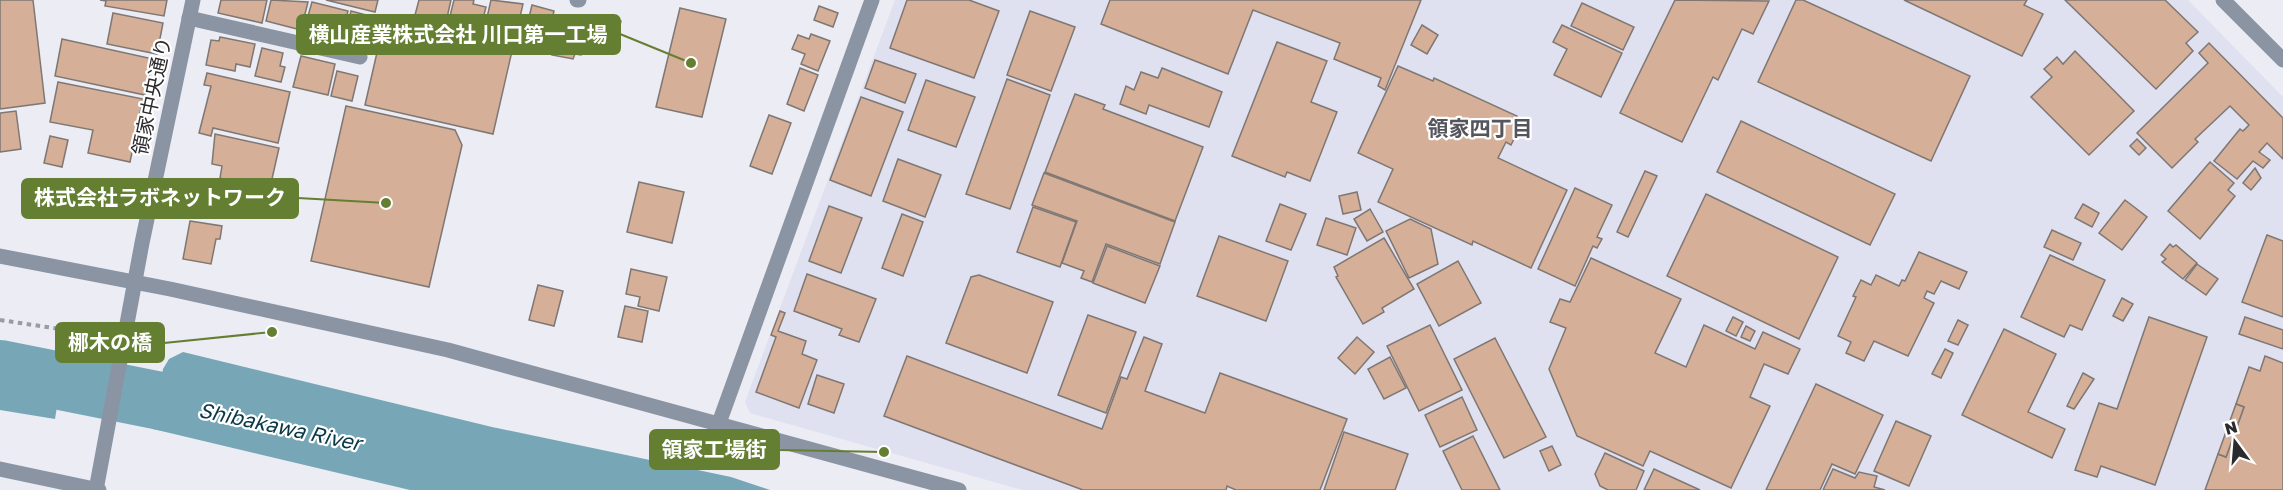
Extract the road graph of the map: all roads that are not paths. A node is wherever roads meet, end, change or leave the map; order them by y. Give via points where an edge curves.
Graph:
1 (193, 0) edge
2 (872, 0) edge
3 (2223, 0) edge
4 (189, 18) junction
5 (360, 57) dead end
6 (2283, 60) edge
7 (0, 256) edge
8 (135, 282) junction
9 (719, 423) junction
10 (0, 469) edge
11 (97, 490) edge
12 (959, 490) edge

1 - 4 street, 領家中央通り
2 - 9 street
3 - 6 street
4 - 5 street
4 - 8 street, 領家中央通り
7 - 8 street
8 - 9 street via 448,350
8 - 11 street, 領家中央通り
9 - 12 street
10 - 11 street

